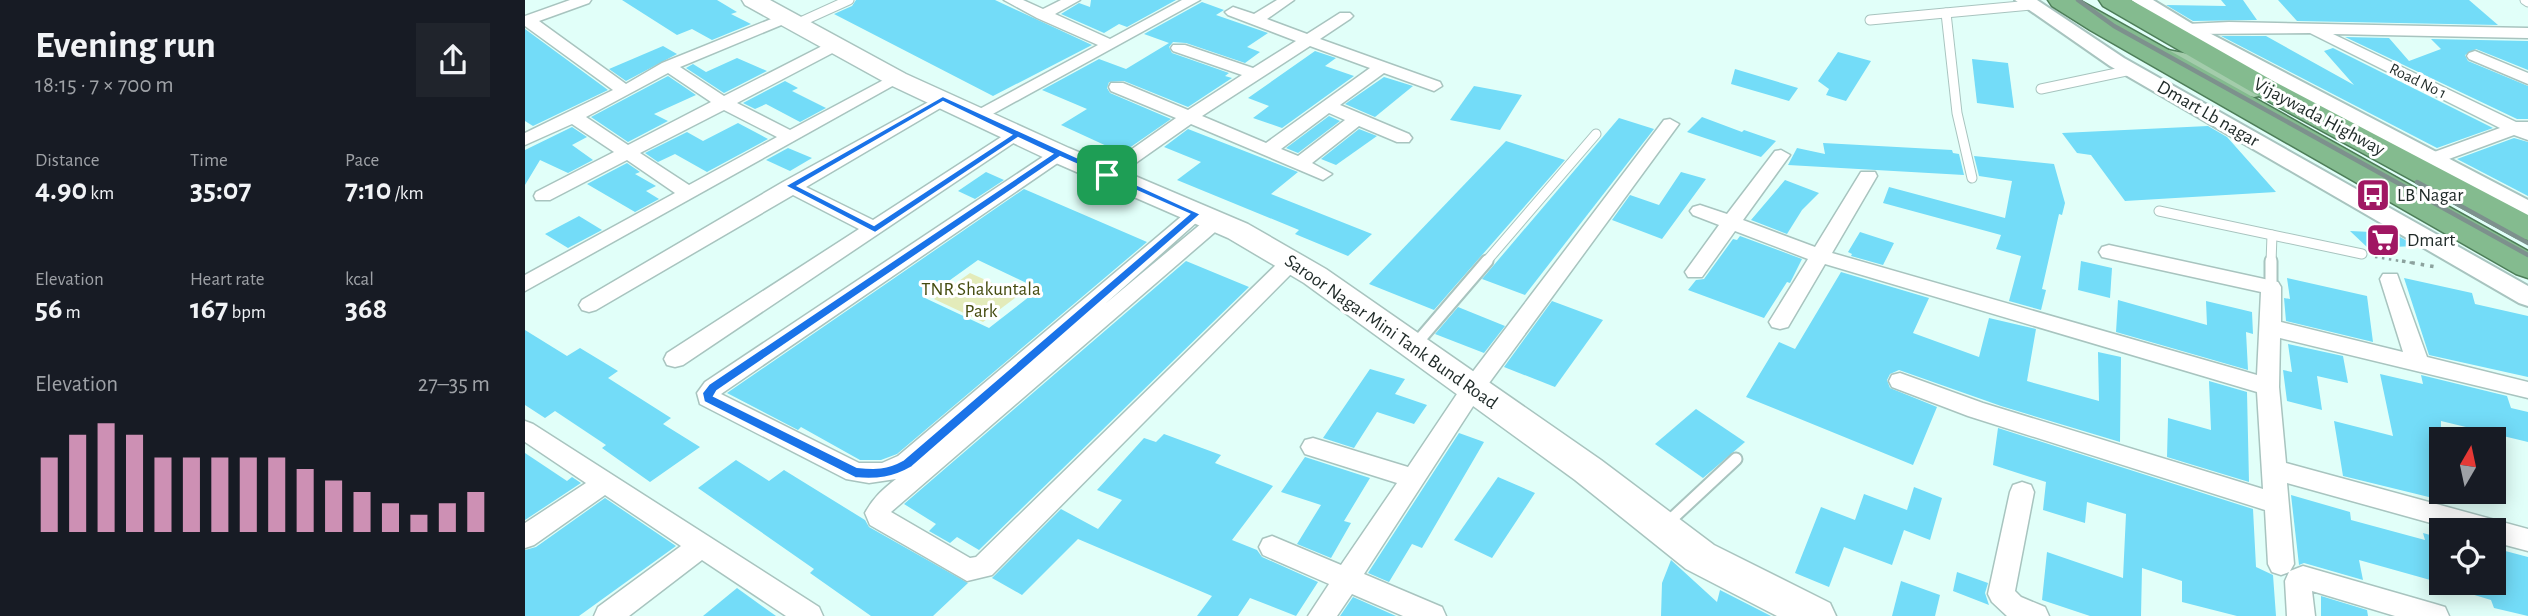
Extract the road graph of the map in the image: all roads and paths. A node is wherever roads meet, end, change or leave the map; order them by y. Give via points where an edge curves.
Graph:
1 (584, 0) edge
2 (849, 0) edge
3 (1011, 0) edge
4 (1073, 0) edge
5 (1193, 0) edge
6 (1287, 0) edge
7 (2061, 0) edge
8 (2112, 0) edge
9 (2140, 0) edge
10 (2027, 3) edge
11 (773, 9) edge
12 (1233, 12) dead end
13 (1946, 13) junction
14 (1042, 15) junction
15 (1345, 16) dead end
16 (1255, 20) junction
17 (1870, 20) dead end
18 (526, 21) edge
19 (2309, 28) junction
20 (2528, 33) edge
21 (2191, 39) junction
22 (1308, 40) junction
23 (1109, 44) junction
24 (834, 47) junction
25 (1179, 48) dead end
26 (2138, 55) junction
27 (2475, 55) dead end
28 (668, 66) junction
29 (1383, 66) junction
30 (1257, 75) junction
31 (898, 79) junction
32 (2528, 79) edge
33 (1434, 86) dead end
34 (1117, 87) dead end
35 (2041, 89) dead end
36 (625, 91) junction
37 (943, 99) junction
38 (722, 102) junction
39 (1327, 106) junction
40 (980, 116) junction
41 (574, 117) junction
42 (1189, 117) junction
43 (1357, 119) junction
44 (1670, 124) dead end
45 (2524, 129) edge
46 (1018, 134) junction
47 (1596, 134) dead end
48 (790, 137) junction
49 (1403, 138) dead end
50 (525, 139) edge
51 (1268, 150) junction
52 (627, 154) junction
53 (1059, 154) junction
54 (1781, 155) dead end
55 (2432, 159) junction
56 (1299, 164) junction
57 (1323, 174) dead end
58 (1107, 175) junction
59 (1868, 176) dead end
60 (1972, 178) dead end
61 (790, 186) junction
62 (688, 193) junction
63 (543, 196) dead end
64 (2528, 210) edge
65 (1700, 211) dead end
66 (2159, 211) dead end
67 (1205, 218) junction
68 (1731, 222) junction
69 (875, 229) junction
70 (2528, 229) edge
71 (2271, 235) junction
72 (2528, 237) edge
73 (2109, 253) dead end
74 (2362, 254) joint
75 (1819, 256) junction
76 (1290, 261) junction
77 (2528, 267) edge
78 (2445, 268) dead end
79 (1695, 272) dead end
80 (529, 277) edge
81 (2390, 279) dead end
82 (2271, 286) junction
83 (2528, 297) edge
84 (589, 305) dead end
85 (1780, 322) dead end
86 (2268, 327) junction
87 (1413, 346) junction
88 (675, 359) dead end
89 (2417, 361) junction
90 (1900, 381) dead end
91 (2268, 387) junction
92 (1473, 388) junction
93 (2528, 390) edge
94 (525, 430) edge
95 (1313, 447) dead end
96 (1736, 459) dead end
97 (2272, 469) junction
98 (1412, 478) junction
99 (604, 483) junction
100 (2022, 492) dead end
101 (2275, 503) junction
102 (2450, 518) edge
103 (1663, 528) junction
104 (2506, 534) edge
105 (525, 537) edge
106 (2528, 540) edge
107 (701, 546) junction
108 (1272, 547) dead end
109 (2281, 564) dead end
110 (1344, 580) junction
111 (806, 615) edge
112 (608, 616) edge
113 (1322, 616) edge
114 (1432, 616) edge
115 (1816, 616) edge
116 (2035, 616) edge
117 (2301, 616) edge
118 (2435, 616) edge

1 - 18 street
2 - 11 lane
3 - 14 street
4 - 14 street
5 - 23 street
6 - 16 street
7 - 26 highway, Vijaywada Highway
8 - 21 highway, Vijaywada Highway
9 - 21 street
10 - 13 lane, Dmart Lb nagar
10 - 26 street, Dmart Lb nagar
11 - 24 main road, Saroor Nagar Mini Tank Bund Road
11 - 28 street
12 - 16 street
13 - 17 lane, Dmart Lb nagar
13 - 60 lane via 1957,113
14 - 23 street
15 - 22 street
16 - 22 street
18 - 36 street
19 - 20 street
19 - 21 street
19 - 45 street, Road No 1
21 - 26 highway
21 - 55 street
21 - 70 highway, Vijaywada Highway
22 - 29 street
22 - 30 street
23 - 40 street
24 - 31 main road, Saroor Nagar Mini Tank Bund Road
24 - 38 street
25 - 30 street
26 - 35 lane
26 - 72 main road, Vijaywada Highway via 2223,72
26 - 77 highway, Vijaywada Highway
26 - 83 street, Dmart Lb nagar
27 - 32 street
28 - 36 street
28 - 38 street
29 - 33 street
29 - 39 street
30 - 42 street
31 - 37 main road, Saroor Nagar Mini Tank Bund Road
31 - 48 street
34 - 42 street
36 - 41 street
37 - 40 main road, Saroor Nagar Mini Tank Bund Road
37 - 61 street
38 - 48 street
38 - 52 street
39 - 43 street
39 - 51 street
40 - 46 main road, Saroor Nagar Mini Tank Bund Road
41 - 50 street
41 - 52 street
42 - 51 street
42 - 58 street
43 - 49 street
43 - 56 street
44 - 92 street
45 - 55 street
46 - 53 main road, Saroor Nagar Mini Tank Bund Road
46 - 69 street
47 - 87 lane
48 - 62 street
51 - 56 street
52 - 62 street
52 - 63 street
53 - 58 main road, Saroor Nagar Mini Tank Bund Road
53 - 67 street via 713,387 708,398 855,472 877,475 894,471
54 - 68 street
55 - 64 street
56 - 57 street
58 - 67 main road, Saroor Nagar Mini Tank Bund Road
59 - 75 street
61 - 69 street
61 - 84 street
62 - 80 street
65 - 68 street
66 - 71 lane
67 - 76 main road, Saroor Nagar Mini Tank Bund Road
67 - 76 street via 883,504 879,518 967,570 983,567
68 - 75 street
68 - 79 street
69 - 88 street
71 - 74 lane
71 - 82 lane
73 - 82 street
74 - 78 path
75 - 85 street
75 - 91 street
76 - 87 main road, Saroor Nagar Mini Tank Bund Road
81 - 89 street
82 - 86 street
86 - 89 street
86 - 91 street
87 - 92 main road, Saroor Nagar Mini Tank Bund Road
89 - 93 street
90 - 101 street via 1976,410
91 - 97 street
92 - 98 street
92 - 103 main road, Saroor Nagar Mini Tank Bund Road
94 - 99 street
95 - 98 street
96 - 103 lane
97 - 101 street
97 - 102 street
98 - 110 street
99 - 105 street
99 - 107 street
100 - 116 street via 2001,594 2011,605
101 - 109 street
103 - 115 main road, Saroor Nagar Mini Tank Bund Road via 1700,557
104 - 106 street
107 - 111 street
107 - 112 street
108 - 110 street
110 - 113 street
110 - 114 street
117 - 118 street via 2298,581 2303,577

